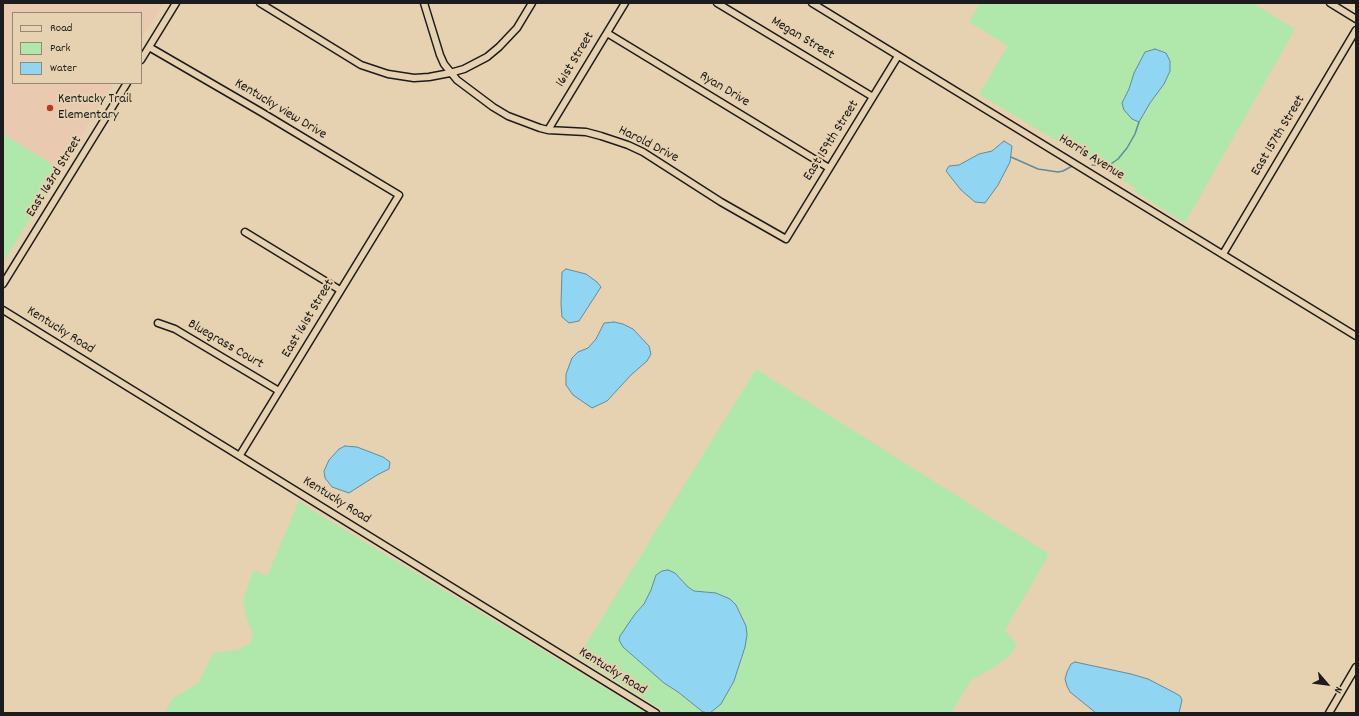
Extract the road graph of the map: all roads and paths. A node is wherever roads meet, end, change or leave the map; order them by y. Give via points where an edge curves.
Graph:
1 (176, 3) edge
2 (260, 3) edge
3 (424, 3) edge
4 (532, 3) edge
5 (625, 3) edge
6 (717, 3) edge
7 (812, 3) edge
8 (1330, 3) edge
9 (1356, 19) edge
10 (1356, 30) edge
11 (607, 33) junction
12 (149, 47) junction
13 (898, 56) junction
14 (142, 58) edge
15 (450, 73) junction
16 (126, 84) edge
17 (873, 96) junction
18 (548, 130) junction
19 (829, 168) junction
20 (399, 194) joint
21 (245, 232) dead end
22 (786, 239) joint
23 (1223, 254) junction
24 (3, 284) edge
25 (340, 290) junction
26 (3, 310) edge
27 (158, 323) dead end
28 (1356, 336) edge
29 (279, 391) junction
30 (240, 455) junction
31 (1356, 667) edge
32 (656, 713) edge
33 (1329, 713) edge

1 - 12 street
2 - 15 street via 373,70 414,78
3 - 15 street, Harold Drive via 440,55
4 - 15 street via 517,28 499,47 476,63
5 - 11 street, 161st Street
6 - 17 street, Megan Street
7 - 13 street, Harris Avenue
8 - 9 street
10 - 23 street, East 157th Street
11 - 18 street, 161st Street
11 - 19 street, Ryan Drive
12 - 14 street
12 - 20 street, Kentucky view Drive
13 - 17 street, East 159th Street
13 - 23 street, Harris Avenue
15 - 18 street, Harold Drive via 493,107
16 - 24 street, East 163rd Street
17 - 19 street, East 159th Street
18 - 22 street, Harold Drive via 586,132 628,145
19 - 22 street, East 159th Street
20 - 25 street, East 161st Street
21 - 25 street
23 - 28 street, Harris Avenue
25 - 29 street, East 161st Street
26 - 30 street, Kentucky Road
27 - 29 street, Bluegrass Court via 174,329
29 - 30 street, East 161st Street
30 - 32 street, Kentucky Road
31 - 33 street

